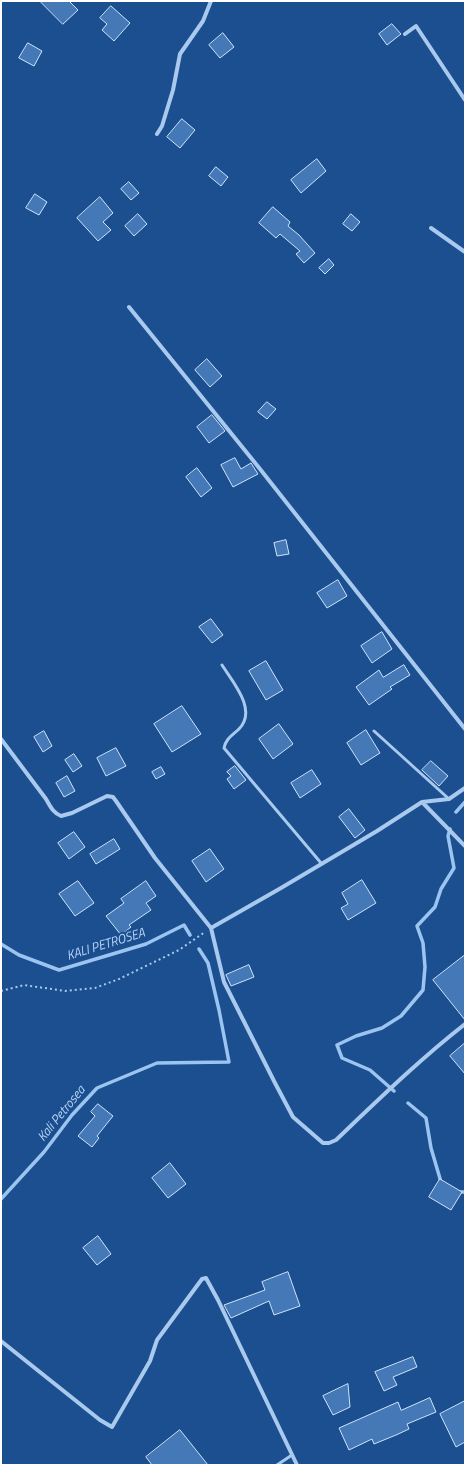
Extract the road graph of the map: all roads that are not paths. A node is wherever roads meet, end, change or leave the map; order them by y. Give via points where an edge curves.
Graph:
1 (211, 1) edge
2 (405, 34) dead end
3 (465, 100) edge
4 (157, 134) dead end
5 (431, 228) dead end
6 (465, 252) edge
7 (129, 307) dead end
8 (222, 664) dead end
9 (465, 730) edge
10 (374, 731) dead end
11 (1, 739) edge
12 (465, 788) edge
13 (449, 799) junction
14 (422, 802) junction
15 (465, 846) edge
16 (321, 864) junction
17 (211, 928) junction
18 (465, 1024) edge
19 (1, 1341) edge
20 (292, 1455) junction
21 (277, 1465) edge
22 (297, 1465) edge

1 - 4 street via 203,21 180,54 162,126
2 - 3 street via 416,26
5 - 6 street
7 - 9 street via 260,468
8 - 16 lane via 245,703 246,710 241,727 227,740 224,748
10 - 13 lane
11 - 17 street via 57,815 72,813 107,796 113,797 155,858
12 - 13 street
13 - 14 street
14 - 15 street
14 - 16 street
16 - 17 street
17 - 18 street via 224,982 275,1083 293,1116 323,1143 336,1140 423,1059
19 - 20 street via 112,1427 150,1361 158,1340 204,1277 217,1297
20 - 21 lane
20 - 22 street

